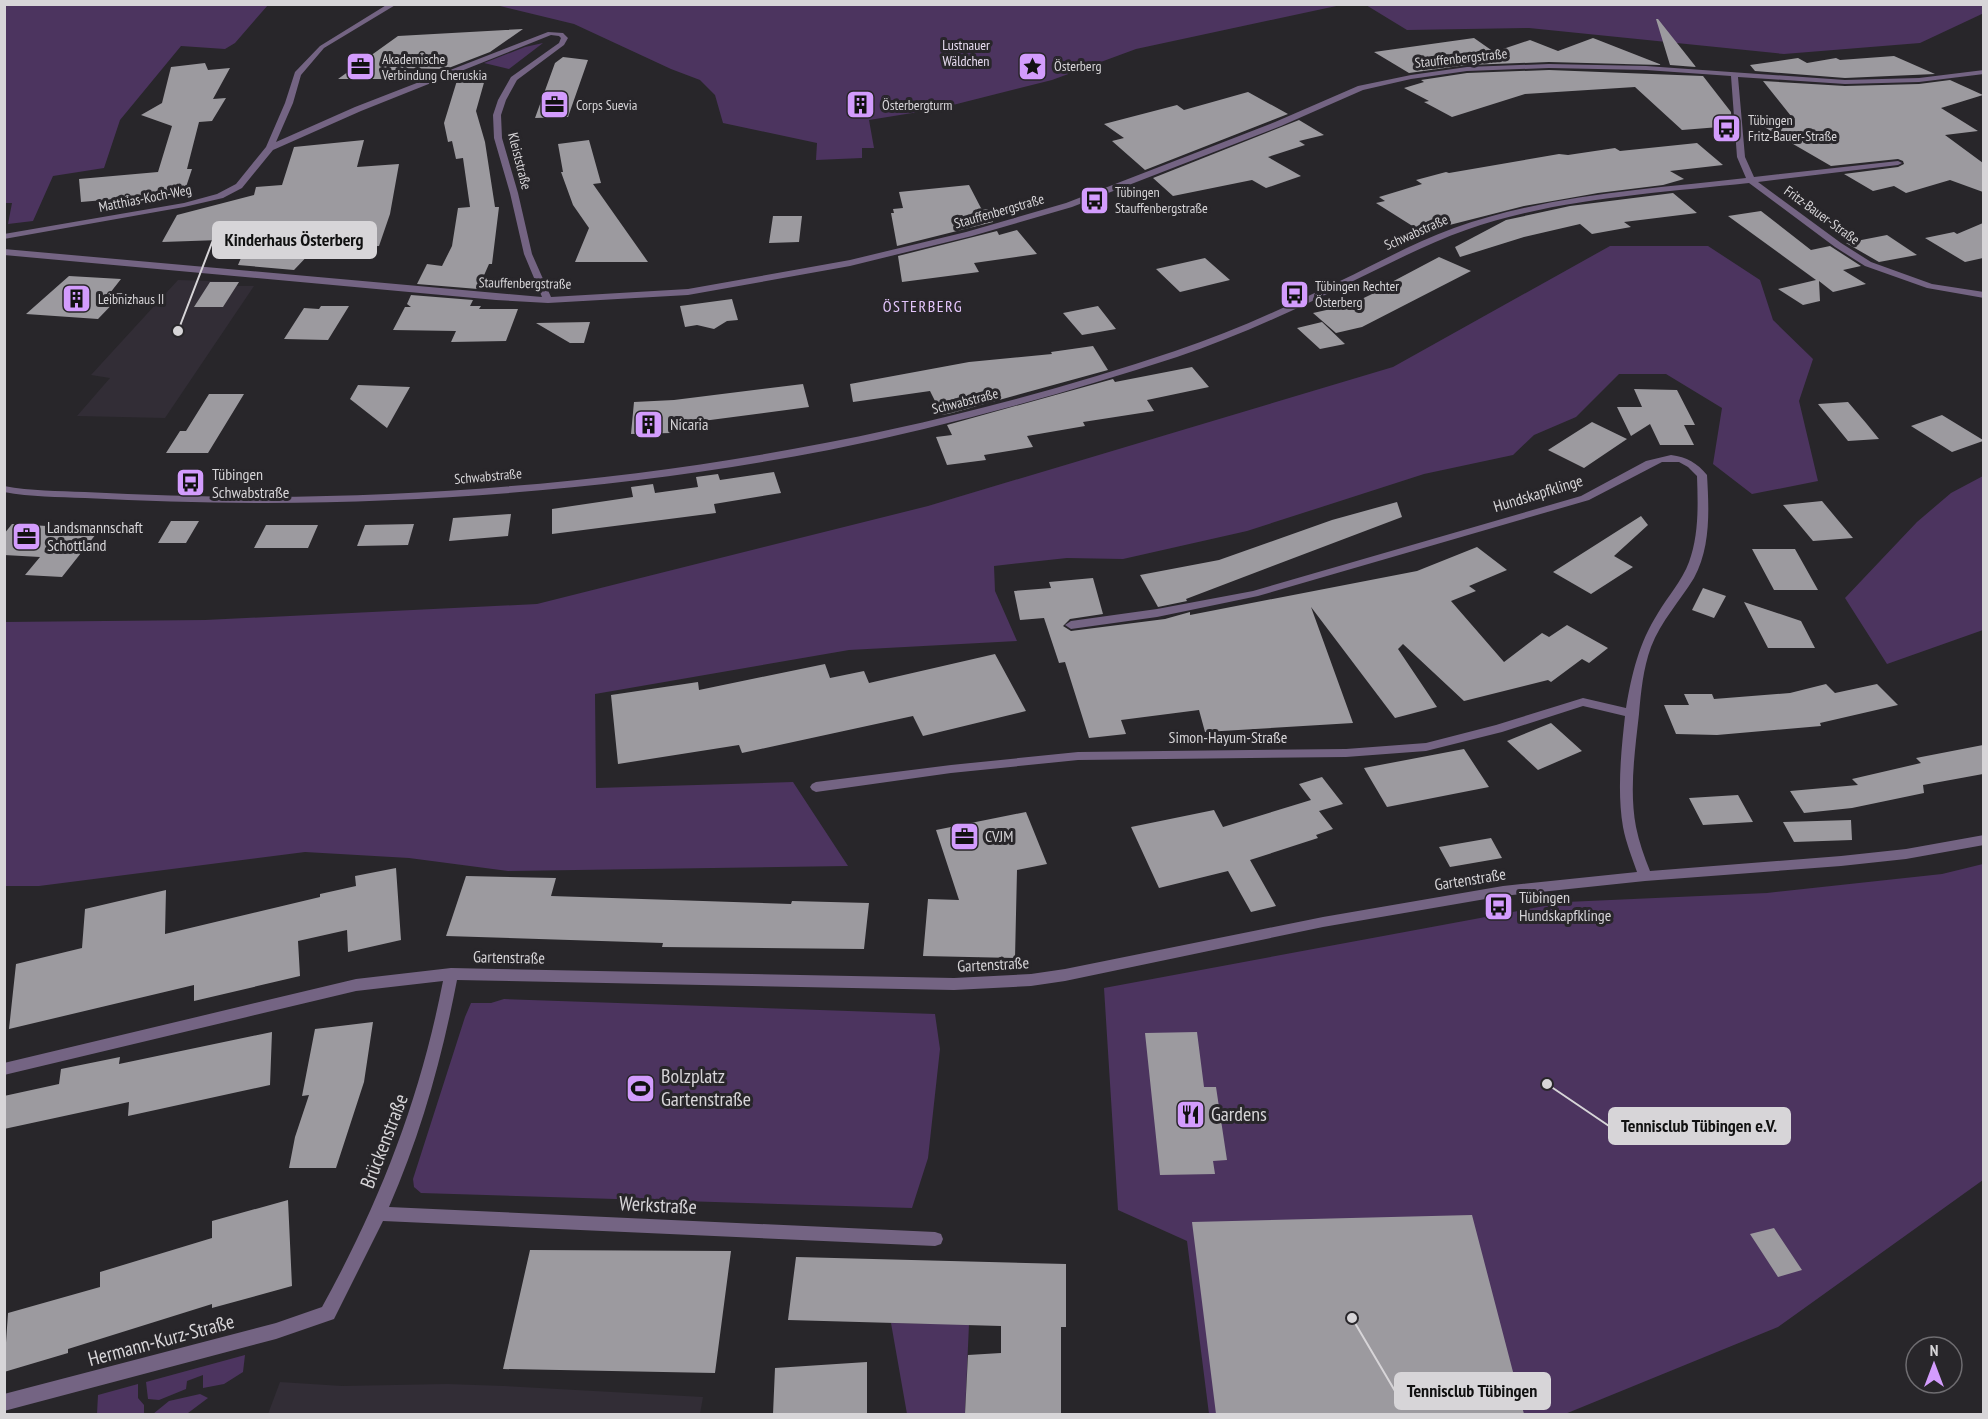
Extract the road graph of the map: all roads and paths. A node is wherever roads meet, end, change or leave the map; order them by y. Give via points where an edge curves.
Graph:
1 (394, 4) edge
2 (1983, 72) edge
3 (1734, 74) junction
4 (446, 75) joint
5 (270, 148) junction
6 (1898, 163) dead end
7 (1751, 180) junction
8 (4, 237) edge
9 (4, 252) edge
10 (1983, 296) edge
11 (548, 300) junction
12 (4, 489) edge
13 (1071, 625) dead end
14 (1633, 714) junction
15 (816, 787) dead end
16 (1983, 840) edge
17 (1645, 876) junction
18 (451, 974) junction
19 (4, 1069) edge
20 (380, 1214) junction
21 (935, 1239) dead end
22 (328, 1313) joint
23 (4, 1403) edge

1 - 5 street, Matthias-Koch-Weg via 322,47 298,74
2 - 3 street, Stauffenbergstraße via 1897,82
3 - 7 street via 1741,157
3 - 11 street, Stauffenbergstraße via 1549,66 1467,69 1411,77 1361,88 1069,205 969,234 850,263 688,292
4 - 5 street, Matthias-Koch-Weg
4 - 11 street, Kleiststraße via 550,33 565,38 514,79 497,115 498,138 528,254
5 - 8 street, Matthias-Koch-Weg via 239,186 220,196
6 - 7 street, Schwabstraße
7 - 10 street, Fritz-Bauer-Straße via 1868,264 1930,286
7 - 12 street, Schwabstraße via 1567,204 1471,224 1407,250 1228,336 1083,386 881,437 783,456 583,484 422,497 154,500
9 - 11 street, Stauffenbergstraße
13 - 14 street, Hundskapfklinge via 1180,610 1254,594 1585,498 1649,461 1682,460 1702,476 1701,542 1689,575 1660,618 1644,651
14 - 15 street, Simon-Hayum-Straße via 1583,702 1426,747 1346,753 1078,756
14 - 17 street, Hundskapfklinge via 1627,809
16 - 17 street, Gartenstraße via 1841,861
17 - 18 street, Gartenstraße via 1413,905 1031,980 954,984
18 - 19 street, Gartenstraße via 357,985
18 - 20 street, Brückenstraße via 426,1089
20 - 21 street, Werkstraße
20 - 22 street, Brückenstraße
22 - 23 street, Hermann-Kurz-Straße via 276,1331

